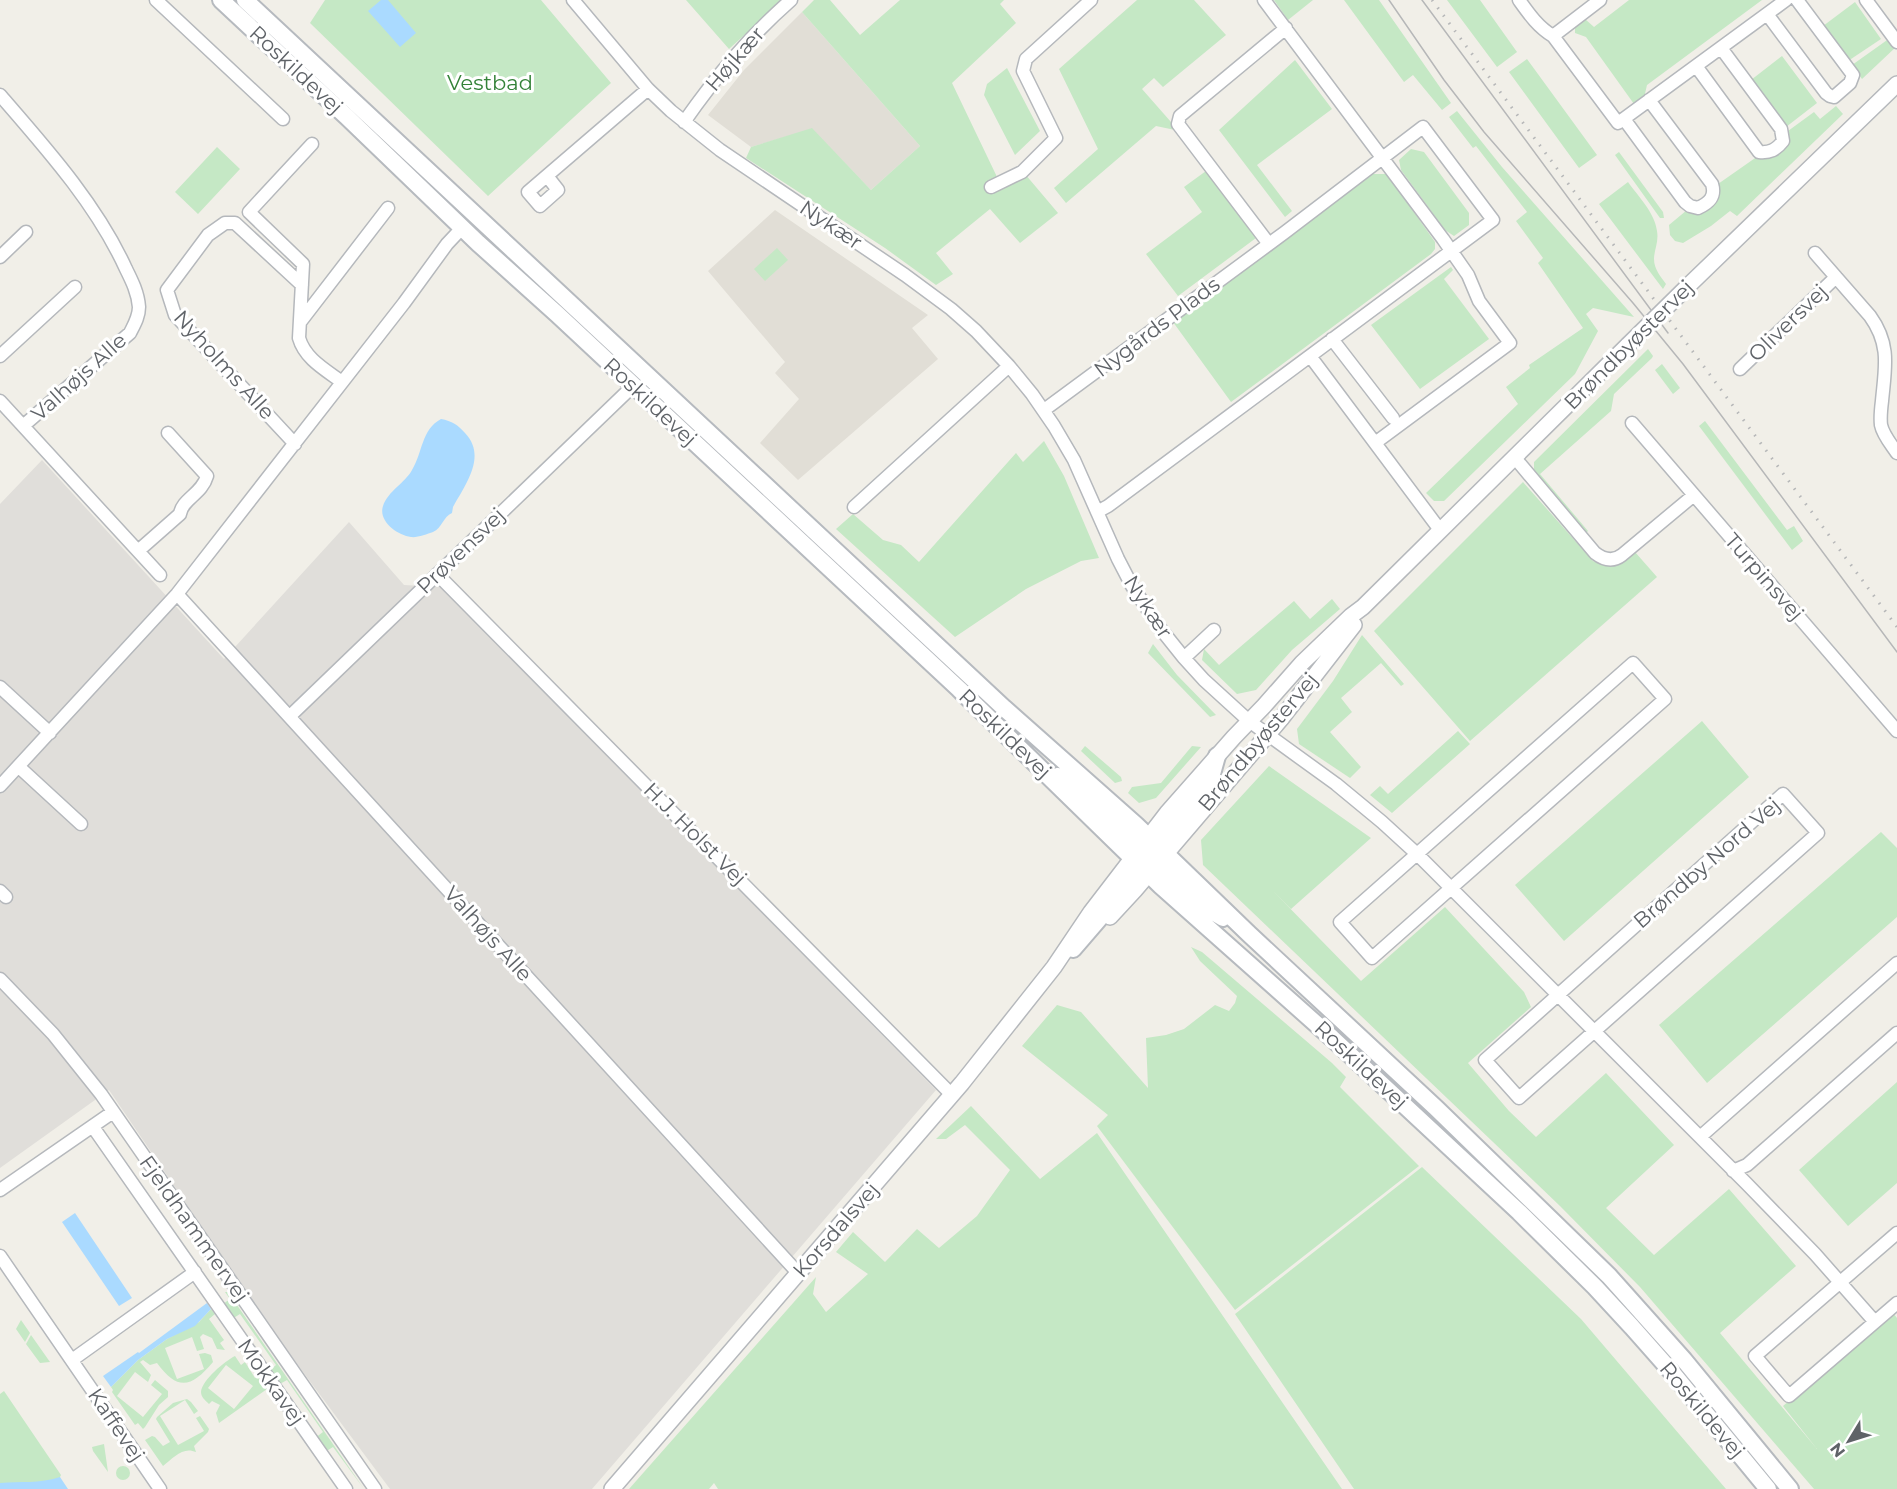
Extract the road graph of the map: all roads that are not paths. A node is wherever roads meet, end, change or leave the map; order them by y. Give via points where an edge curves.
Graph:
1 (156, 0) edge
2 (221, 0) edge
3 (245, 0) edge
4 (573, 0) edge
5 (791, 0) edge
6 (1091, 0) edge
7 (1519, 0) edge
8 (1600, 0) edge
9 (1786, 0) edge
10 (1797, 0) edge
11 (1866, 0) edge
12 (1265, 1) edge
13 (1767, 14) junction
14 (1286, 28) junction
15 (1553, 36) junction
16 (1897, 42) edge
17 (1721, 48) junction
18 (1696, 66) junction
19 (1897, 84) edge
20 (648, 89) junction
21 (0, 95) edge
22 (1649, 100) junction
23 (283, 119) dead end
24 (1624, 119) junction
25 (684, 122) junction
26 (312, 144) dead end
27 (1383, 158) junction
28 (547, 176) dead end
29 (991, 188) dead end
30 (388, 208) dead end
31 (475, 214) junction
32 (462, 228) junction
33 (26, 232) dead end
34 (1269, 244) junction
35 (1451, 250) junction
36 (1815, 253) dead end
37 (0, 257) edge
38 (1836, 277) junction
39 (302, 285) junction
40 (75, 287) dead end
41 (301, 321) junction
42 (1332, 339) junction
43 (0, 356) edge
44 (1310, 356) junction
45 (1009, 366) junction
46 (1740, 369) dead end
47 (342, 382) junction
48 (633, 386) junction
49 (0, 400) edge
50 (1044, 410) junction
51 (1393, 418) dead end
52 (1632, 423) dead end
53 (23, 426) junction
54 (168, 433) dead end
55 (1374, 443) junction
56 (295, 444) junction
57 (1897, 453) edge
58 (1515, 458) junction
59 (1694, 495) junction
60 (854, 507) dead end
61 (1097, 512) junction
62 (1440, 530) junction
63 (138, 551) junction
64 (437, 574) junction
65 (160, 575) dead end
66 (177, 594) junction
67 (1364, 607) junction
68 (1214, 630) dead end
69 (1184, 658) junction
70 (0, 687) edge
71 (290, 716) junction
72 (1250, 721) junction
73 (1897, 731) edge
74 (50, 733) junction
75 (1266, 735) junction
76 (1217, 756) joint
77 (19, 767) junction
78 (0, 786) edge
79 (81, 824) dead end
80 (1417, 854) junction
81 (1149, 855) junction
82 (1451, 888) junction
83 (1073, 949) joint
84 (1897, 963) edge
85 (1054, 967) junction
86 (0, 979) edge
87 (1558, 995) junction
88 (1594, 1031) junction
89 (1897, 1034) edge
90 (952, 1095) junction
91 (113, 1112) junction
92 (93, 1127) junction
93 (1700, 1137) junction
94 (1734, 1171) junction
95 (0, 1190) edge
96 (1897, 1233) edge
97 (0, 1256) edge
98 (195, 1272) junction
99 (799, 1274) junction
100 (1840, 1283) junction
101 (1897, 1302) edge
102 (1870, 1326) junction
103 (72, 1360) junction
104 (160, 1489) edge
105 (346, 1489) edge
106 (375, 1489) edge
107 (612, 1489) edge
108 (1768, 1489) edge
109 (1790, 1489) edge

1 - 23 street
2 - 32 main road, Roskildevej
3 - 31 main road, Roskildevej
4 - 20 street, Nykær
5 - 25 street, Højkær via 745,43
6 - 29 street via 1026,59 1023,71 1056,138 1022,172
7 - 15 street via 1537,24
8 - 15 street
9 - 13 street
10 - 13 street via 1853,75 1850,84 1834,97 1826,93
11 - 16 street
12 - 14 street
13 - 17 street
14 - 27 street
14 - 34 street via 1180,116 1178,124
15 - 24 street via 1618,123
17 - 18 street
17 - 18 street via 1781,129 1783,141 1773,151 1759,152
18 - 22 street
19 - 58 street, Brøndbyøstervej, bridge
20 - 25 street, Nykær
20 - 28 street
21 - 53 street, Valhøjs Alle via 87,202 119,254 139,309 130,333
22 - 24 street
22 - 24 street via 1712,184 1708,202 1698,208 1685,202
25 - 45 street, Nykær via 951,309
26 - 39 street via 249,212 303,264
27 - 34 street, Nygårds Plads
27 - 35 street
27 - 35 street, Nygårds Plads via 1423,127 1493,220
30 - 41 street
31 - 32 street
31 - 81 main road, Roskildevej via 1004,708 1113,803
32 - 47 street
32 - 48 main road, Roskildevej
33 - 37 street
34 - 50 street, Nygårds Plads
35 - 42 street, Nygårds Plads
35 - 55 street via 1479,301 1510,343
36 - 38 street, Oliversvej
38 - 46 street, Oliversvej
38 - 57 street, Oliversvej via 1870,316 1883,339 1886,365 1881,427
39 - 41 street
39 - 56 street, Nyholms Alle via 234,223 225,223 208,235 168,290 175,315
40 - 43 street
41 - 47 street via 302,348
42 - 44 street, Nygårds Plads
42 - 51 street
44 - 55 street
44 - 61 street, Nygårds Plads
45 - 50 street, Nykær
45 - 60 street
47 - 56 street
48 - 64 street, Prøvensvej
48 - 81 main road, Roskildevej via 1028,756 1078,789
49 - 53 street, Valhøjs Alle
50 - 61 street, Nykær via 1074,460
52 - 59 street, Turpinsvej
53 - 63 street, Valhøjs Alle
54 - 63 street via 207,476 180,514
55 - 62 street
56 - 66 street
58 - 59 street via 1595,553 1607,559 1622,555
58 - 62 street, Brøndbyøstervej
59 - 73 street, Turpinsvej
61 - 69 street, Nykær via 1135,591
62 - 67 street, Brøndbyøstervej
63 - 65 street, Valhøjs Alle
64 - 71 street, Prøvensvej
64 - 90 street, H.J. Holst Vej
66 - 71 street, Valhøjs Alle
66 - 74 street
67 - 72 street, Brøndbyøstervej via 1302,663
67 - 75 street, Brøndbyøstervej
68 - 69 street, Nykær
69 - 72 street, Nykær
70 - 74 street
71 - 99 street, Valhøjs Alle
72 - 75 street, Nykær
72 - 76 street, Brøndbyøstervej
74 - 77 street
75 - 80 street via 1336,784
75 - 81 street, Brøndbyøstervej
76 - 81 main road via 1210,781
77 - 78 street
77 - 79 street
80 - 82 street
80 - 82 street via 1340,922 1372,958
80 - 82 street via 1633,663 1665,699
81 - 83 main road
81 - 85 street, Korsdalsvej via 1092,912
81 - 108 main road, Roskildevej via 1332,1038 1595,1287
81 - 109 main road, Roskildevej via 1203,906 1249,934 1609,1276
82 - 87 street
83 - 85 street, Korsdalsvej
84 - 93 street
85 - 90 street, Korsdalsvej
86 - 91 street, Fjeldhammervej via 53,1034
87 - 88 street
87 - 88 street, Brøndby Nord Vej via 1485,1060 1519,1098
87 - 88 street, Brøndby Nord Vej via 1783,794 1818,833
88 - 93 street
89 - 94 street via 1747,1165
90 - 99 street, Korsdalsvej
91 - 92 street
91 - 106 street, Fjeldhammervej
92 - 95 street
92 - 98 street, Mokkavej
93 - 94 street
94 - 100 street
96 - 100 street
97 - 103 street, Kaffevej
98 - 103 street
98 - 105 street, Mokkavej
99 - 107 street, Korsdalsvej
100 - 102 street
100 - 102 street via 1755,1356 1789,1396
101 - 102 street
103 - 104 street, Kaffevej

